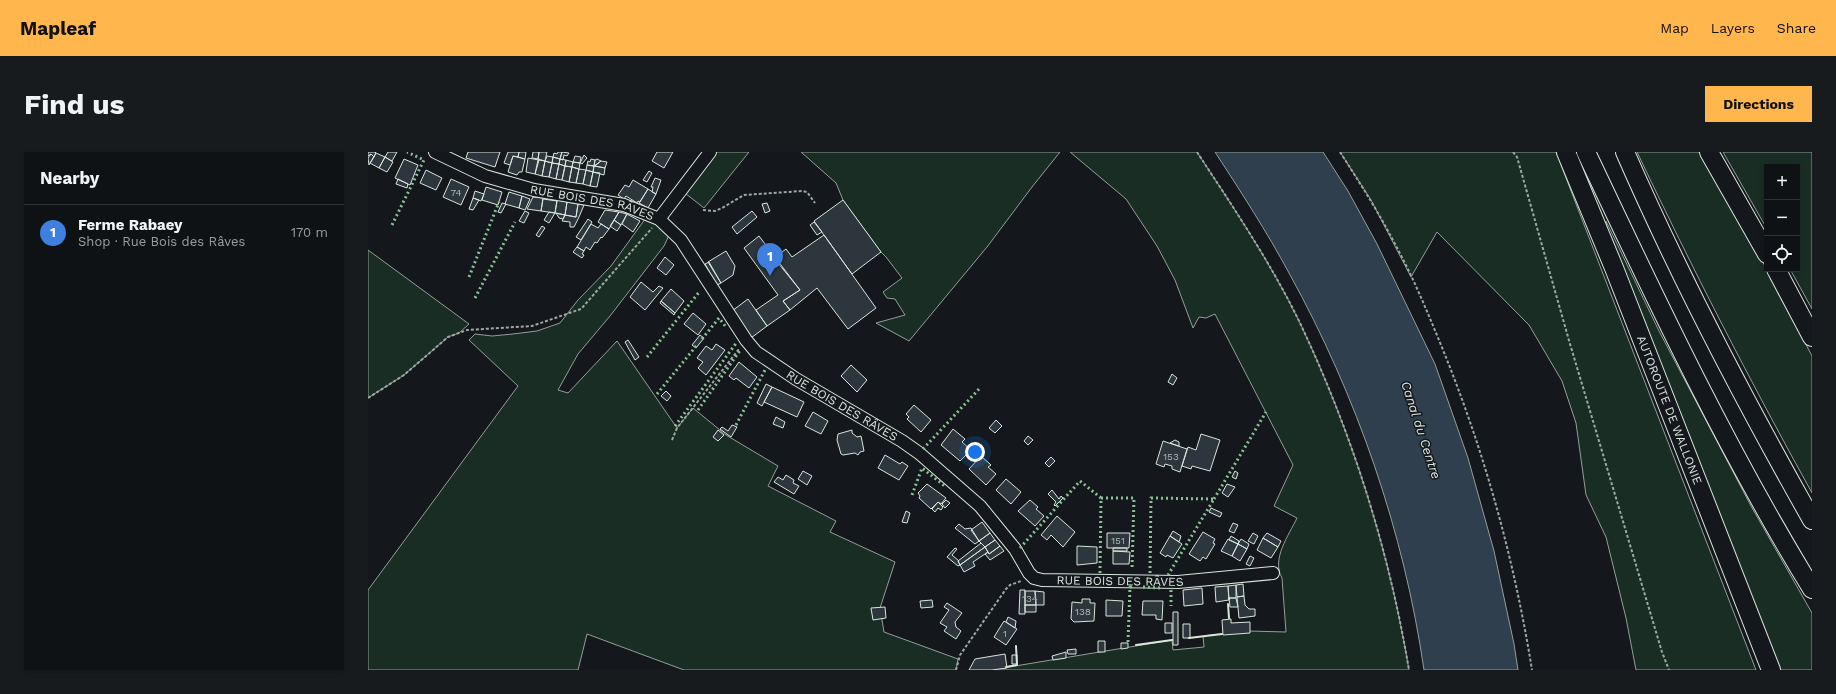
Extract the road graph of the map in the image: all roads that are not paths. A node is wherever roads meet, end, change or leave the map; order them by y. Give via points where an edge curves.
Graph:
1 (435, 152) edge
2 (710, 152) edge
3 (1566, 152) edge
4 (1586, 152) edge
5 (1625, 152) edge
6 (1709, 152) edge
7 (659, 220) junction
8 (1764, 249) edge
9 (1778, 272) edge
10 (1812, 337) edge
11 (1812, 520) edge
12 (1273, 573) dead end
13 (1812, 589) edge
14 (1770, 670) edge

1 - 7 street, RUE BOIS DES RÂVES via 485,176 534,190 624,205
2 - 7 street
3 - 14 highway, AUTOROUTE DE WALLONIE via 1614,268
4 - 13 highway via 1673,336 1731,447
5 - 11 highway via 1705,321 1763,434
6 - 8 highway
7 - 12 street, RUE BOIS DES RÂVES via 681,240 756,352 796,379 902,441 925,458 984,511 1015,549 1028,573 1034,578 1178,582
9 - 10 highway

